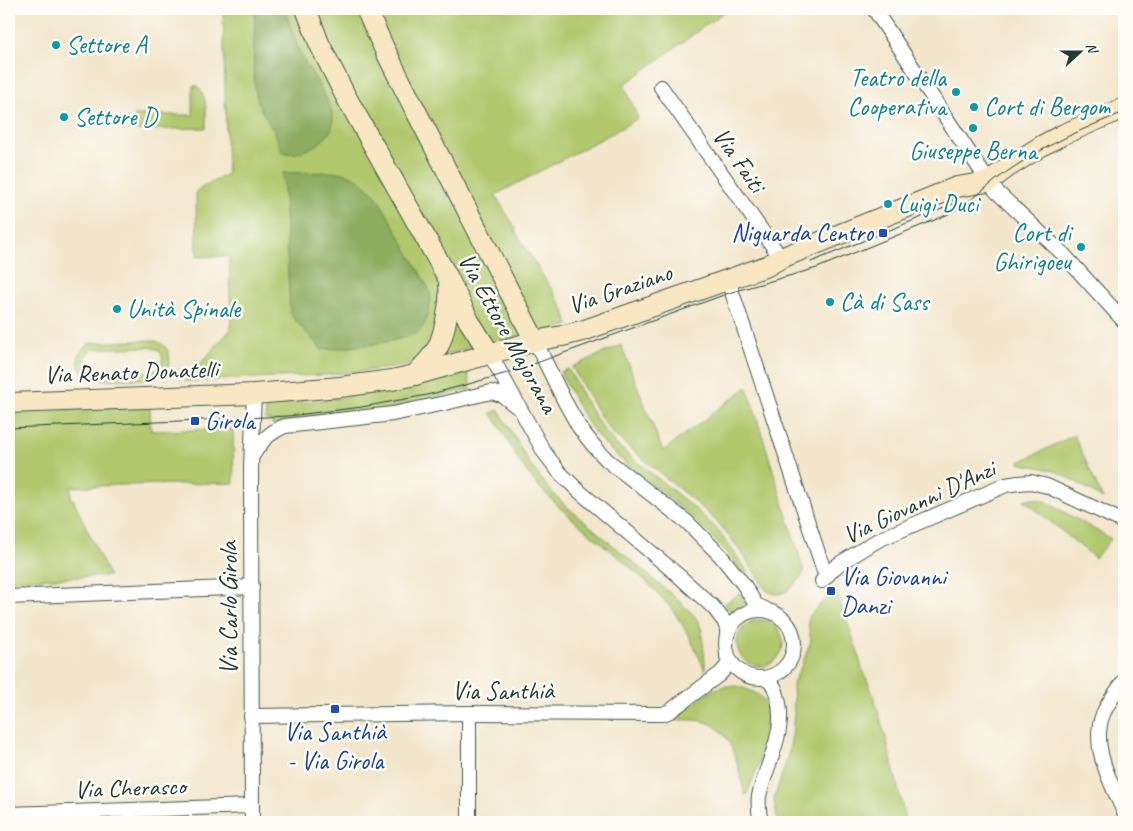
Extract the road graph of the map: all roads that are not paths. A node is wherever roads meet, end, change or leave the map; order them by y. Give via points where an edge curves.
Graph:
1 (306, 9) edge
2 (366, 9) edge
3 (874, 9) edge
4 (660, 87) dead end
5 (1124, 108) edge
6 (988, 182) junction
7 (781, 258) junction
8 (447, 276) junction
9 (728, 280) junction
10 (1124, 321) edge
11 (535, 341) junction
12 (490, 354) junction
13 (415, 374) junction
14 (254, 394) junction
15 (9, 402) edge
16 (521, 410) junction
17 (252, 456) junction
18 (1124, 522) edge
19 (252, 587) junction
20 (9, 597) edge
21 (765, 610) junction
22 (727, 633) junction
23 (728, 656) junction
24 (763, 678) junction
25 (1124, 681) edge
26 (469, 713) junction
27 (252, 716) junction
28 (252, 806) junction
29 (1124, 812) edge
30 (9, 814) edge
31 (252, 822) edge
32 (469, 822) edge
33 (761, 822) edge

1 - 8 main road, Via Ettore Majorana via 345,95
2 - 11 main road, Via Ettore Majorana
3 - 6 street
4 - 7 street, Via Faiti
5 - 6 main road via 1043,145
6 - 7 main road, Via Graziano via 957,187
6 - 10 street via 1063,254
7 - 9 main road, Via Graziano
8 - 12 main road, Via Ettore Majorana
8 - 13 main road via 450,304 441,339 433,354
9 - 11 main road, Via Graziano via 585,330
9 - 18 street, Via Giovanni D'Anzi via 824,579 839,564 878,540 1006,485 1030,482 1048,486
11 - 12 main road, Via Graziano
11 - 21 street, Via Ettore Majorana via 575,418 593,445 607,460 687,522 720,555 756,605
12 - 13 main road, Via Graziano
12 - 16 street, Via Ettore Majorana
13 - 14 main road, Via Graziano via 349,386
14 - 15 main road, Via Renato Donatelli
14 - 17 street, Via Carlo Girola
16 - 17 street via 508,398 491,392 393,414 285,426 267,436
16 - 22 street, Via Ettore Majorana via 544,452 560,473 713,607 726,623
17 - 19 street, Via Carlo Girola
19 - 20 street
19 - 27 street, Via Carlo Girola
21 - 22 street via 752,610 741,615
21 - 24 street via 783,618 793,635 794,645 788,663 781,671
22 - 23 street via 725,645
23 - 24 street via 741,673
23 - 26 street, Via Santhià via 727,666 720,674 663,714
24 - 33 street via 776,691 780,723 759,797
25 - 29 street via 1103,716 1099,738 1104,762
26 - 27 street, Via Santhià
26 - 32 street
27 - 28 street, Via Carlo Girola
28 - 30 street, Via Cherasco
28 - 31 street, Via Carlo Girola

